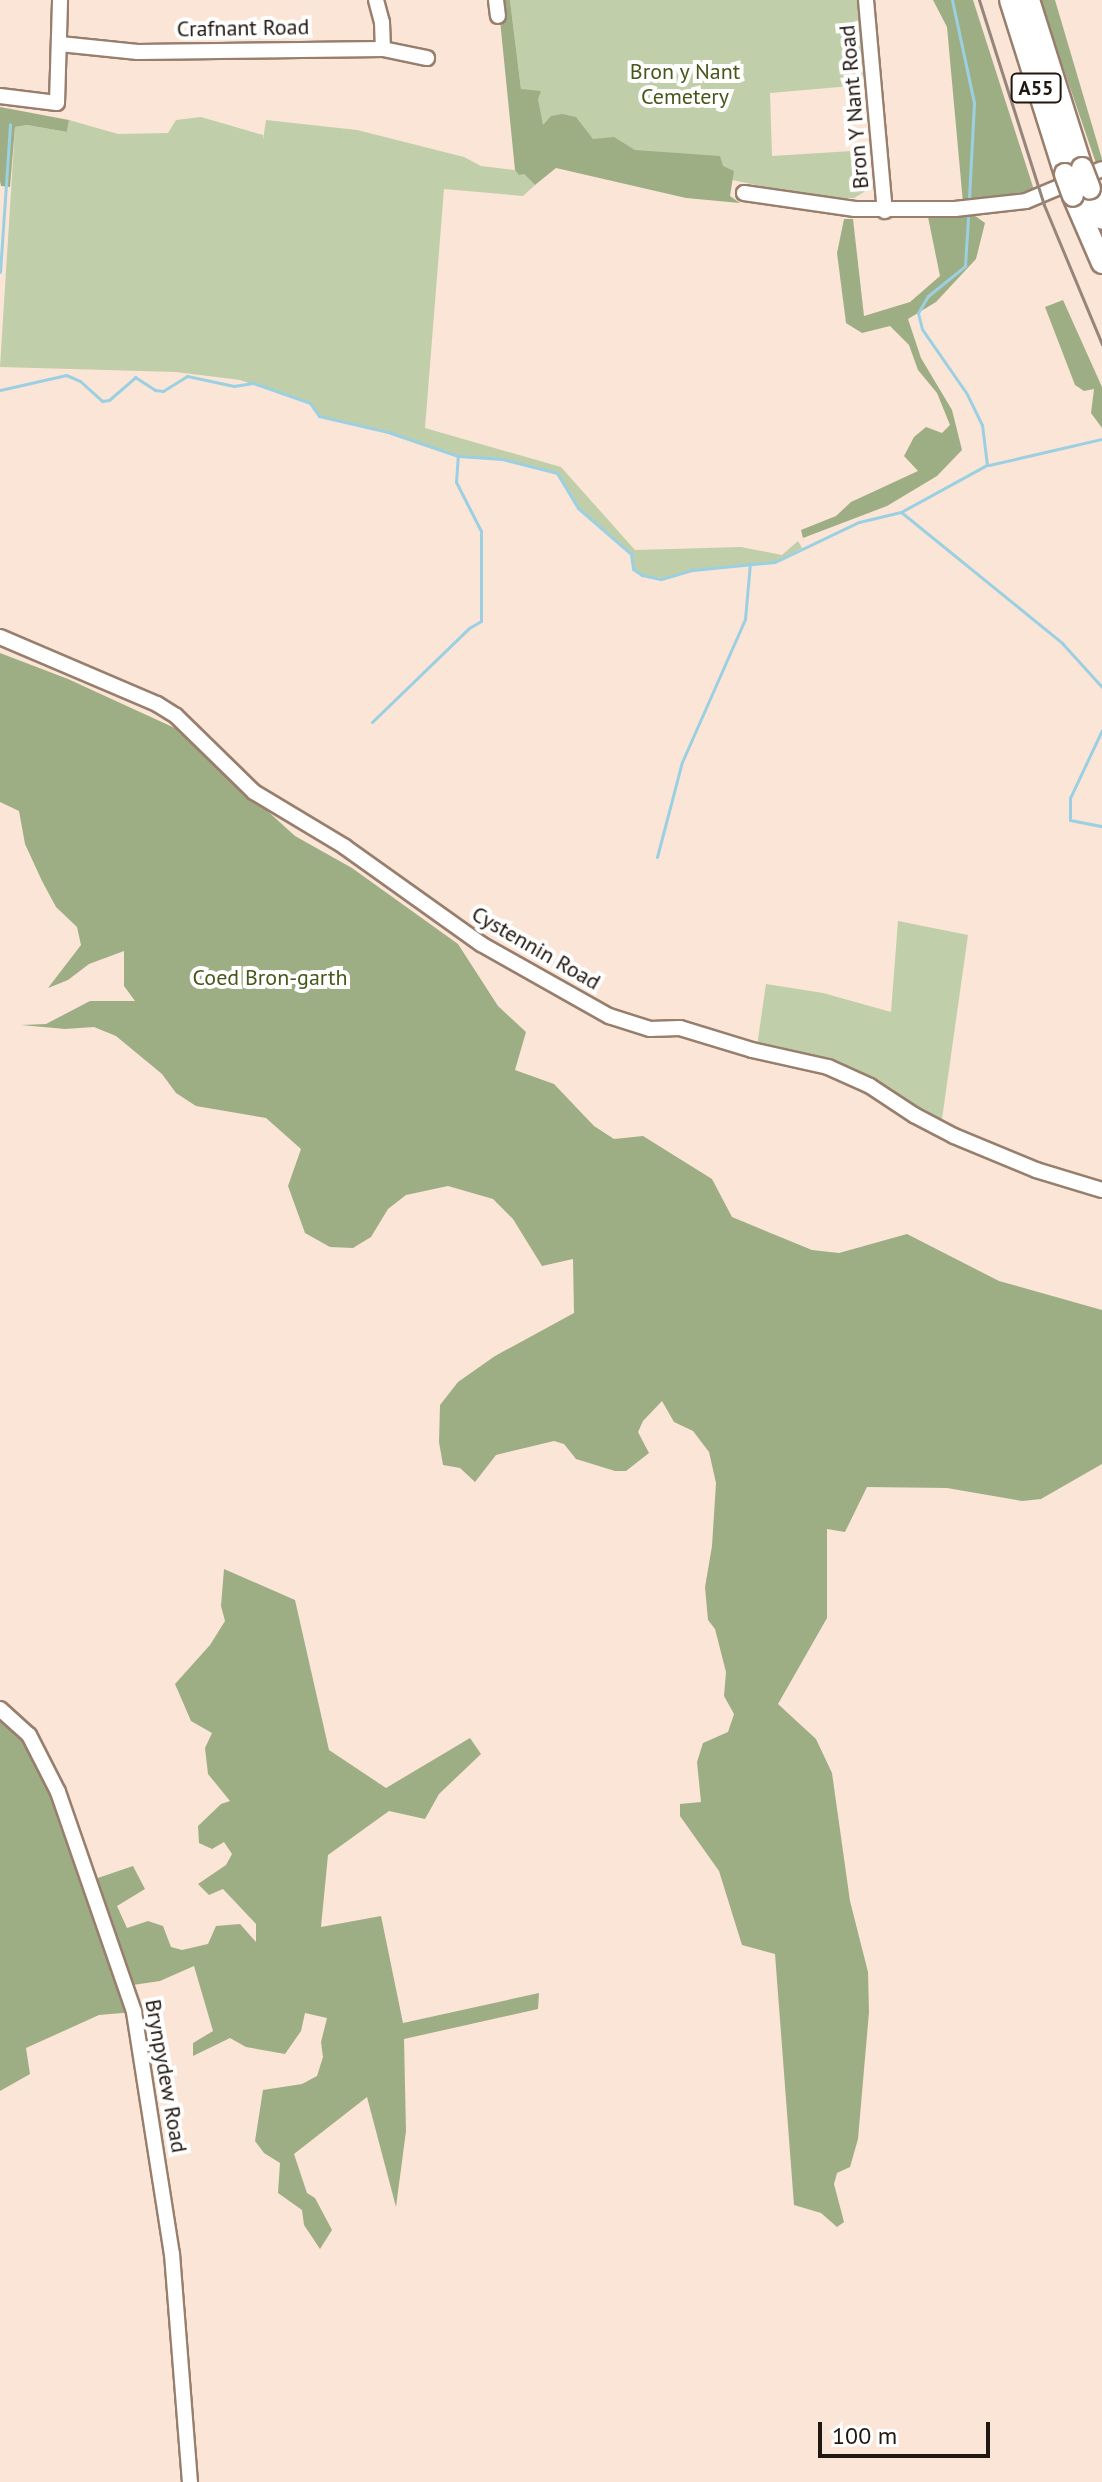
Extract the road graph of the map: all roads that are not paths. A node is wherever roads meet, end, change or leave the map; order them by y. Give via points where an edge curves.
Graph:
1 (60, 0) edge
2 (376, 0) edge
3 (496, 0) edge
4 (866, 0) edge
5 (1010, 0) edge
6 (1029, 0) edge
7 (498, 16) dead end
8 (60, 44) junction
9 (383, 49) junction
10 (427, 58) dead end
11 (0, 96) edge
12 (1083, 170) edge
13 (1081, 192) junction
14 (744, 193) dead end
15 (885, 211) junction
16 (1102, 219) edge
17 (1102, 263) edge
18 (0, 637) edge
19 (1102, 1190) edge
20 (0, 1709) edge
21 (190, 2482) edge

1 - 8 street
2 - 9 street
3 - 7 street
4 - 15 street, Bron Y Nant Road
5 - 12 highway, A55
6 - 12 highway, A55
8 - 9 street, Crafnant Road via 138,52
8 - 11 street via 57,103
9 - 10 street, Crafnant Road
12 - 13 highway, A55, bridge
12 - 15 street via 1026,201
13 - 16 highway, A55
13 - 17 highway, A55
14 - 15 street
18 - 19 street, Cystennin Road via 157,704 254,792 345,847 481,944 609,1016 650,1029 680,1028 828,1067 954,1136
20 - 21 street, Brynpydew Road via 29,1735 58,1792 134,2012 172,2254

